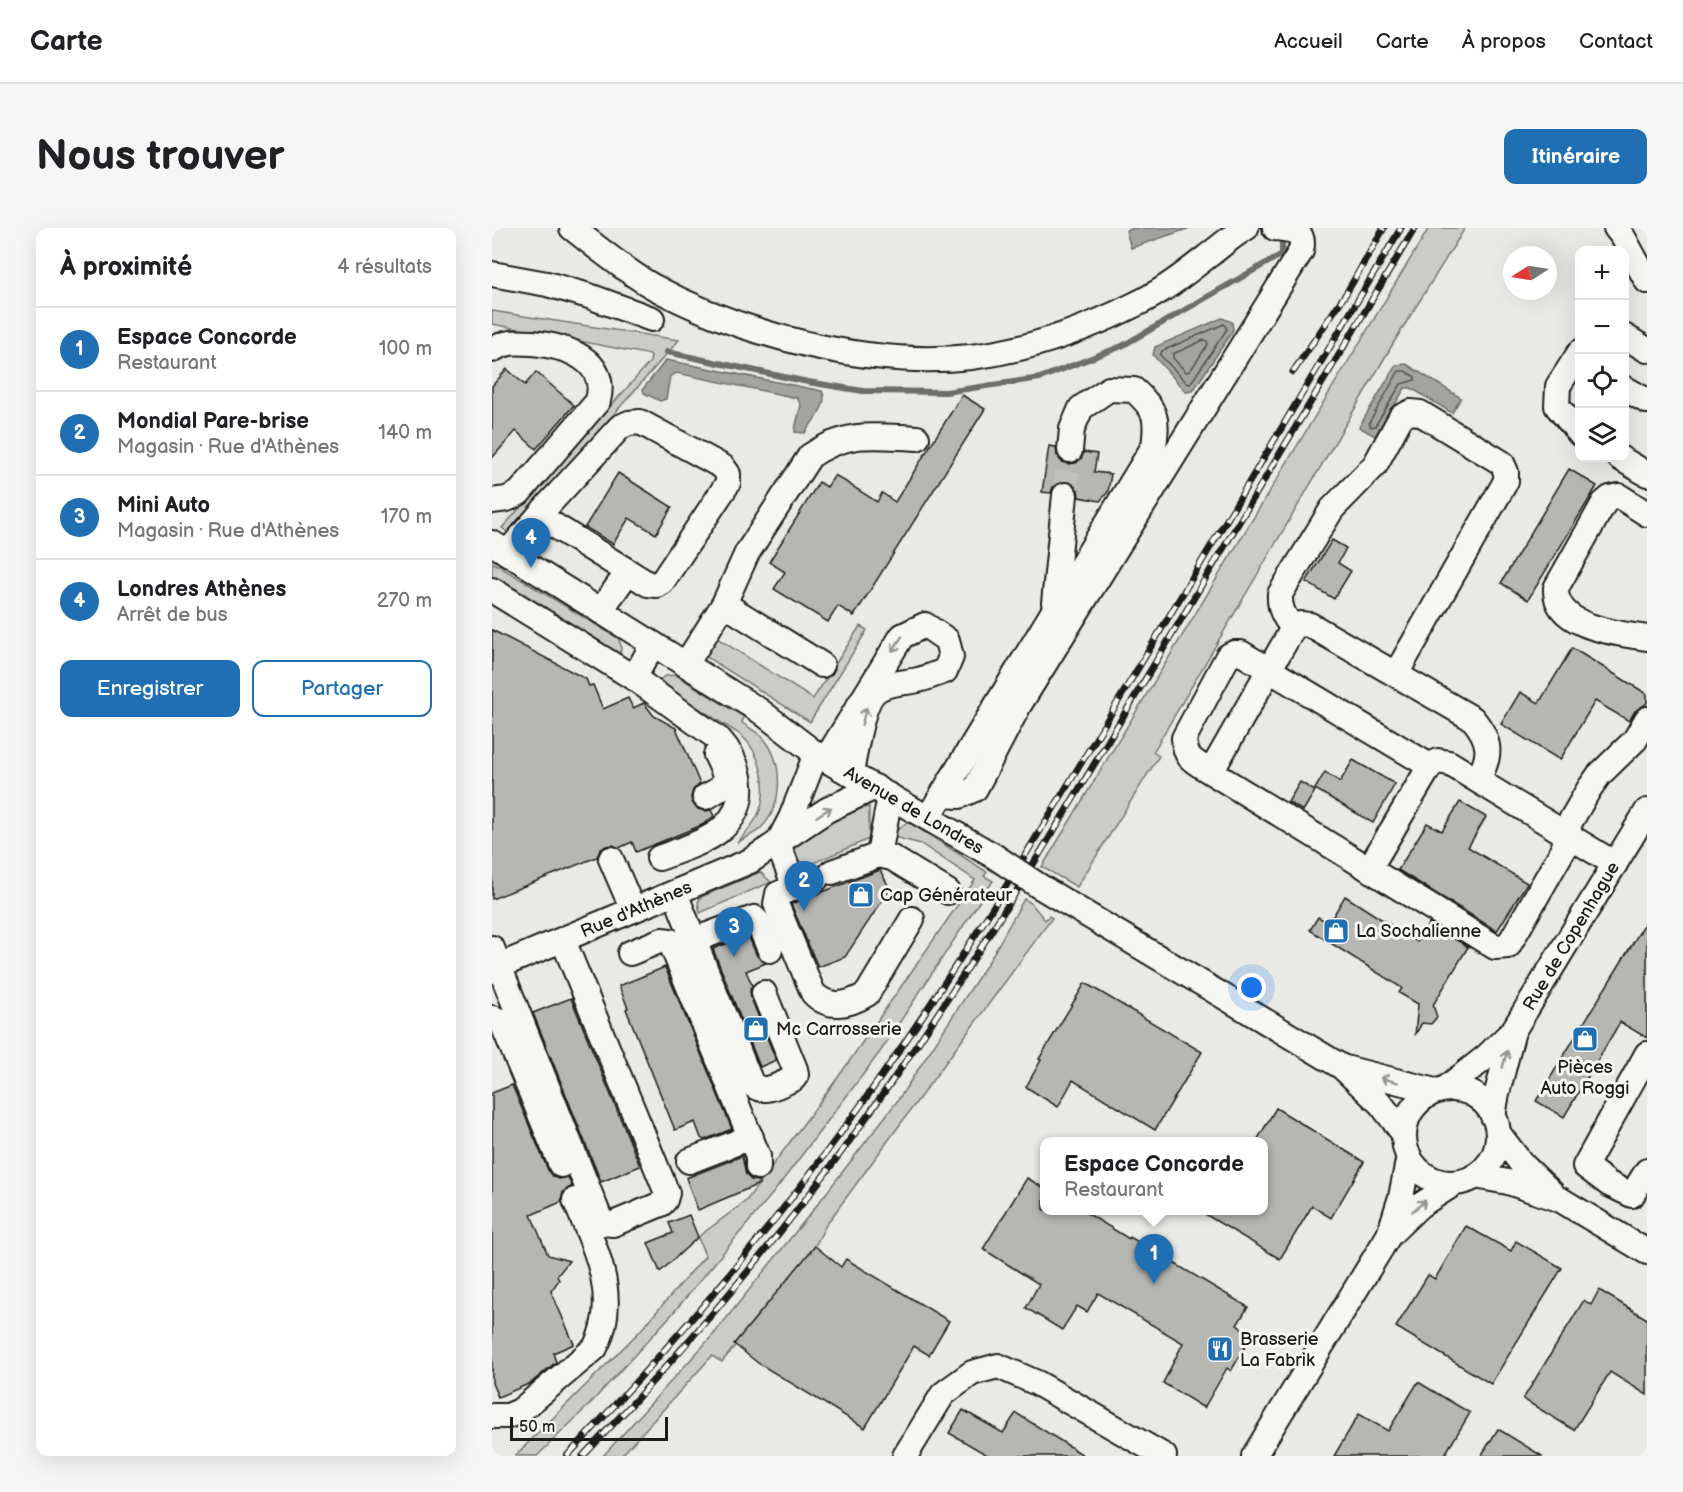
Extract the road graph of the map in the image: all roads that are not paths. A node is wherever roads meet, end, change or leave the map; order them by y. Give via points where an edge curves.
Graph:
1 (572, 228) edge
2 (1246, 228) edge
3 (1275, 228) edge
4 (1616, 228) edge
5 (492, 274) edge
6 (1647, 281) edge
7 (652, 319) dead end
8 (1629, 339) edge
9 (492, 350) edge
10 (1647, 350) edge
11 (1575, 361) edge
12 (1629, 391) edge
13 (1647, 401) edge
14 (1575, 428) edge
15 (917, 438) dead end
16 (1070, 450) tunnel mouth
17 (1627, 462) edge
18 (1647, 474) edge
19 (1065, 495) tunnel mouth
20 (492, 501) edge
21 (1647, 514) edge
22 (539, 516) junction
23 (500, 548) edge
24 (628, 572) junction
25 (492, 590) edge
26 (724, 604) junction
27 (600, 611) junction
28 (1053, 611) junction
29 (1293, 628) junction
30 (1647, 639) edge
31 (653, 644) junction
32 (686, 664) junction
33 (822, 665) dead end
34 (1269, 670) junction
35 (1396, 675) junction
36 (634, 678) junction
37 (1647, 719) edge
38 (714, 736) junction
39 (821, 757) junction
40 (1430, 766) junction
41 (1211, 772) junction
42 (851, 773) junction
43 (1477, 780) junction
44 (882, 791) junction
45 (942, 795) junction
46 (705, 797) dead end
47 (1647, 811) edge
48 (928, 818) junction
49 (1567, 836) junction
50 (778, 844) junction
51 (879, 855) junction
52 (611, 859) dead end
53 (1615, 864) junction
54 (1369, 869) junction
55 (815, 879) junction
56 (684, 889) junction
57 (948, 892) dead end
58 (638, 908) junction
59 (912, 919) dead end
60 (563, 940) junction
61 (694, 940) junction
62 (658, 941) junction
63 (770, 950) dead end
64 (630, 953) dead end
65 (494, 961) edge
66 (764, 993) dead end
67 (492, 1018) edge
68 (1513, 1031) junction
69 (1647, 1054) edge
70 (1342, 1067) junction
71 (1440, 1090) junction
72 (1496, 1125) junction
73 (751, 1137) junction
74 (1407, 1145) junction
75 (689, 1161) dead end
76 (758, 1167) dead end
77 (1647, 1171) edge
78 (1465, 1179) junction
79 (1609, 1184) junction
80 (1561, 1200) junction
81 (1587, 1216) junction
82 (1389, 1234) junction
83 (1647, 1252) edge
84 (492, 1416) edge
85 (905, 1456) edge
86 (1164, 1456) edge
87 (1254, 1456) edge

1 - 2 street via 651,286 751,329 871,357 918,358 971,357 1079,329 1136,305
3 - 45 street via 1300,235 1301,251 1019,705 975,789 959,796
4 - 6 street
5 - 7 street via 579,293
8 - 10 street
9 - 20 street via 502,343 514,342 567,349 591,366 601,390 598,401 519,493
11 - 14 street via 1558,386 1557,406
12 - 13 street
15 - 26 street via 861,435 824,446 810,456 747,553
16 - 28 street via 1072,429 1081,408 1109,389 1134,390 1150,404 1157,424 1154,446
17 - 18 street
19 - 28 street
21 - 30 street via 1619,496 1604,503 1556,588 1556,596 1562,609 1575,619 1598,629
22 - 23 street
22 - 24 street
22 - 24 street via 620,427 629,423 640,422 723,467 728,483 662,582 648,584
23 - 27 street, Avenue de Londres
24 - 27 street
25 - 36 street
26 - 32 street
26 - 33 street
27 - 31 street, Avenue de Londres
28 - 45 street
29 - 34 street
29 - 35 street via 1310,625
29 - 35 street via 1282,614 1280,594 1332,509 1375,465 1401,417 1420,412 1502,463 1506,481
31 - 32 street, Avenue de Londres
31 - 36 street
32 - 39 street, Avenue de Londres via 760,711
34 - 40 street
34 - 41 street
34 - 41 street via 1242,653 1228,656 1184,738 1188,758
35 - 43 street via 1473,718 1483,732 1488,752
36 - 38 street
37 - 49 street via 1635,740 1589,789 1570,822
38 - 46 street via 714,751 725,780 722,787
38 - 56 street via 731,753 741,790 728,823 718,832 669,854
39 - 42 street, Avenue de Londres
42 -> 39 street via 868,701 877,689 945,671 951,657 947,640 925,625 902,636
39 - 50 street
40 - 43 street via 1438,761 1449,763
40 - 54 street
41 - 54 street
42 - 44 street, Avenue de Londres
43 - 49 street
44 - 48 street, Avenue de Londres
50 -> 44 street, Rue d'Athènes via 827,810
44 - 51 street
45 - 48 street
47 - 53 street, Rue de Copenhague
48 - 70 street, Avenue de Londres, bridge
49 - 53 street
49 - 54 street via 1563,850 1508,946 1503,948 1495,947
50 - 55 street
50 - 56 street, Rue d'Athènes via 750,861
51 - 55 street
51 - 57 street via 892,858
52 - 58 street
53 - 68 street, Rue de Copenhague
55 - 59 street via 778,894 776,904 813,993 829,1004 856,1001 867,993
56 - 58 street, Rue d'Athènes
56 - 61 street
58 - 60 street, Rue d'Athènes
58 - 62 street
60 - 65 street, Rue d'Athènes
60 - 65 street via 667,1193 661,1204 613,1224 600,1219
61 - 63 street via 754,918
61 - 66 street via 751,1083 763,1091 796,1075
62 - 64 street
62 - 73 street via 670,942
67 - 84 street via 503,1025 595,1249 607,1302 602,1335 595,1348 520,1411
68 - 71 street, Rue de Copenhague via 1477,1065
72 -> 68 street, Rue de Copenhague via 1497,1093
69 - 79 street via 1585,1166
71 -> 70 street, Avenue de Londres
70 - 74 street, Avenue de Londres via 1380,1103
71 - 72 street via 1472,1094 1483,1102
71 - 74 street via 1412,1108 1406,1118
72 - 78 street via 1495,1151 1487,1166
72 - 80 street via 1521,1163
73 - 75 street
73 - 76 street
74 - 78 street via 1425,1175 1439,1181
74 - 82 street via 1401,1197
77 - 79 street via 1632,1195
78 - 80 street via 1508,1182
82 -> 78 street via 1419,1206
79 - 81 street
80 - 81 street
81 - 83 street
82 - 87 street
85 - 86 street via 943,1394 972,1373 998,1366 1037,1383

